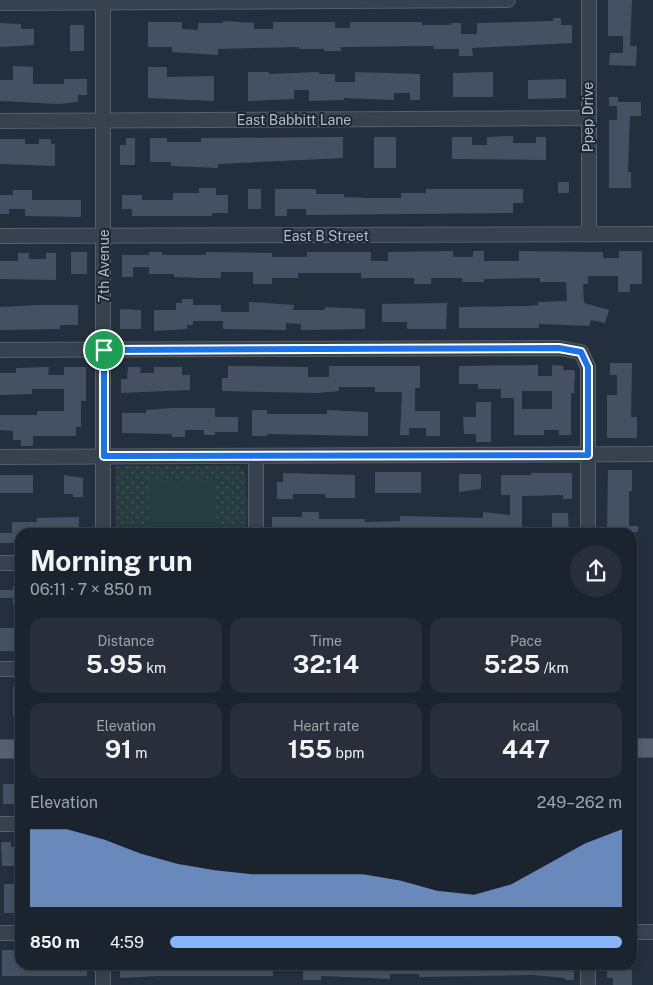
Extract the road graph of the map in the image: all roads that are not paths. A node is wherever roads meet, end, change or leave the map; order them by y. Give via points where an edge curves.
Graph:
1 (508, 0) edge
2 (588, 0) edge
3 (103, 1) edge
4 (0, 3) edge
5 (588, 118) junction
6 (104, 120) junction
7 (0, 121) edge
8 (589, 234) junction
9 (653, 234) edge
10 (0, 236) edge
11 (104, 237) junction
12 (0, 350) edge
13 (104, 350) junction
14 (653, 454) edge
15 (588, 455) junction
16 (104, 456) junction
17 (256, 456) junction
18 (0, 457) edge
19 (103, 528) edge
20 (256, 528) edge
21 (588, 528) edge
22 (0, 563) edge
23 (15, 563) edge
24 (0, 669) edge
25 (15, 669) edge
26 (0, 748) edge
27 (15, 748) edge
28 (637, 748) edge
29 (653, 748) edge
30 (0, 824) edge
31 (15, 824) edge
32 (637, 932) edge
33 (653, 932) edge
34 (0, 933) edge
35 (15, 933) edge
36 (103, 970) edge
37 (588, 970) edge
38 (103, 985) edge
39 (588, 985) edge

1 - 3 street
2 - 5 street, Ppep Drive
3 - 4 street
3 - 6 street, 7th Avenue
5 - 6 street, East Babbitt Lane
5 - 8 street, Ppep Drive
6 - 7 street, East Babbitt Lane
6 - 11 street, 7th Avenue
8 - 9 street, East B Street
8 - 11 street, East B Street
10 - 11 street, East B Street
11 - 13 street, 7th Avenue
12 - 13 street
13 - 15 street via 559,348 581,352 588,367
13 - 16 street, 7th Avenue
14 - 15 street
15 - 17 street
15 - 21 street
16 - 17 street
16 - 18 street
16 - 19 street, 7th Avenue
17 - 20 street
22 - 23 street
24 - 25 street
26 - 27 main road
28 - 29 main road
30 - 31 street
32 - 33 street
34 - 35 street
36 - 38 street
37 - 39 street

